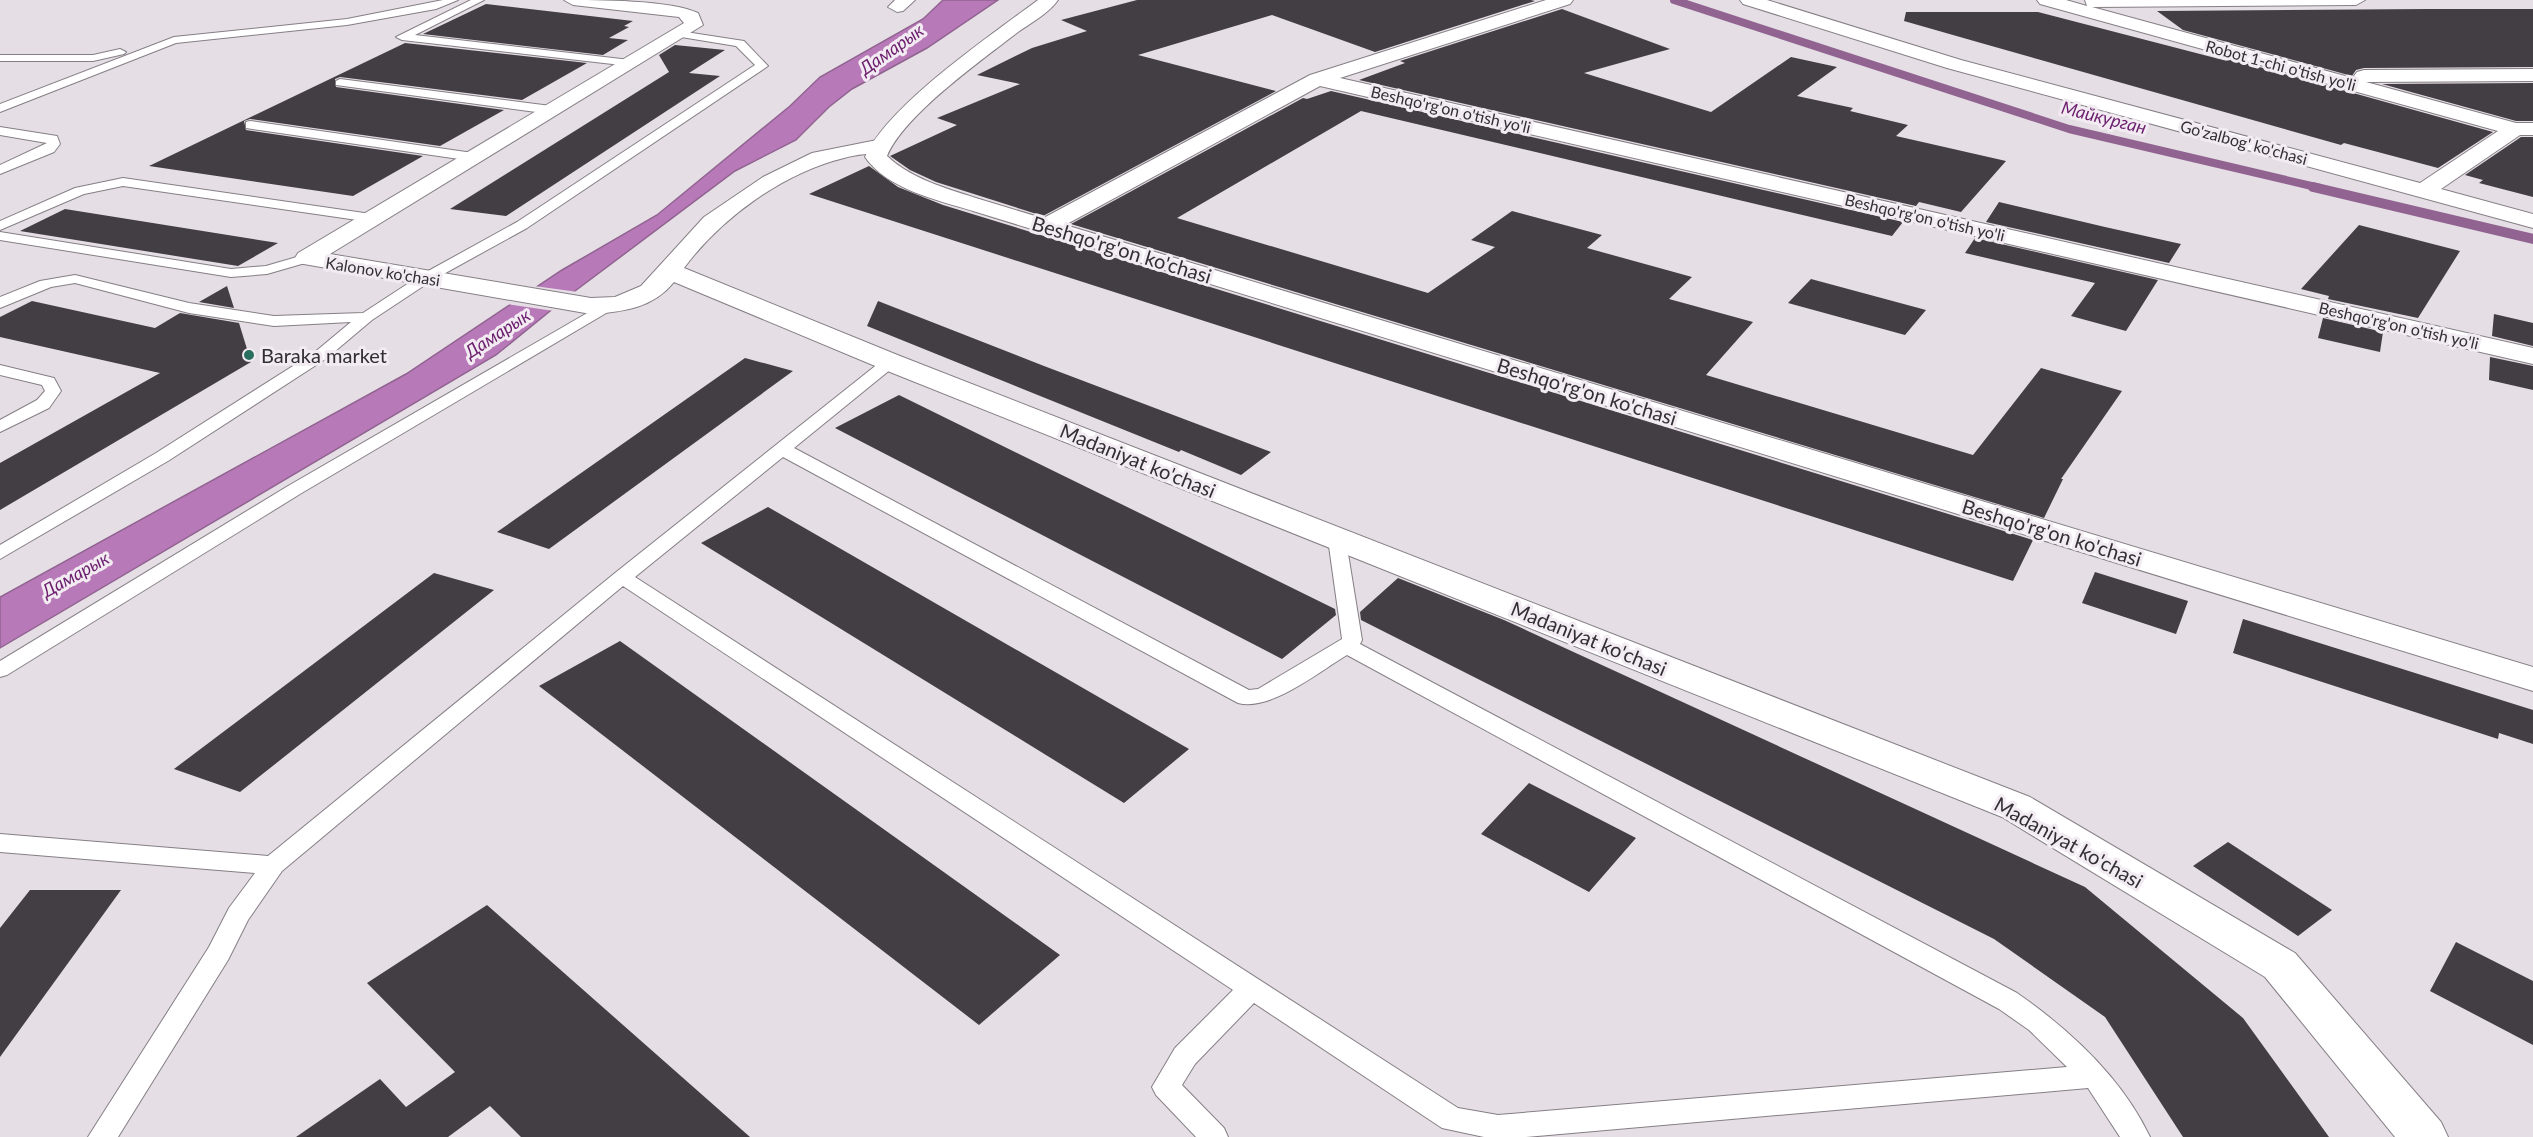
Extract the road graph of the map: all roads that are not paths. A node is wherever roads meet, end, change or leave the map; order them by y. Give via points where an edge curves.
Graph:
1 (453, 0) edge
2 (479, 0) edge
3 (573, 0) edge
4 (1049, 0) edge
5 (1564, 0) edge
6 (1749, 0) edge
7 (2356, 0) edge
8 (2049, 1) edge
9 (679, 34) junction
10 (174, 40) junction
11 (0, 58) edge
12 (630, 63) junction
13 (2533, 75) edge
14 (2323, 76) junction
15 (1317, 79) junction
16 (340, 83) dead end
17 (0, 108) edge
18 (551, 110) junction
19 (250, 125) dead end
20 (2524, 129) edge
21 (0, 131) edge
22 (877, 147) junction
23 (473, 157) junction
24 (0, 170) edge
25 (2425, 190) junction
26 (371, 218) junction
27 (2533, 221) edge
28 (0, 226) edge
29 (1046, 226) junction
30 (0, 236) edge
31 (307, 258) junction
32 (670, 271) junction
33 (426, 278) junction
34 (0, 303) edge
35 (600, 306) junction
36 (367, 317) junction
37 (2533, 356) edge
38 (890, 362) junction
39 (0, 370) edge
40 (0, 427) edge
41 (782, 449) junction
42 (1338, 539) junction
43 (0, 553) edge
44 (622, 577) junction
45 (1347, 646) junction
46 (0, 670) edge
47 (2533, 679) edge
48 (0, 843) edge
49 (273, 865) junction
50 (1252, 988) junction
51 (2095, 1076) junction
52 (1455, 1128) edge
53 (102, 1137) edge
54 (1214, 1137) edge
55 (2136, 1137) edge
56 (2424, 1137) edge

1 - 10 lane via 347,22
2 - 12 lane via 402,36
3 - 9 street via 684,12 692,17 694,25
4 - 22 street via 913,109
5 - 15 street, Beshqo'rg'on o'tish yo'li
6 - 25 street, Go'zalbog' ko'chasi via 1954,64
7 - 8 street
8 - 14 street, Robot 1-chi o'tish yo'li
9 - 12 street, Kalonov ko'chasi
9 - 33 lane via 740,43 762,66 522,225
10 - 11 lane via 93,58
10 - 17 lane
12 - 18 street, Kalonov ko'chasi
13 - 14 street
14 - 20 street, Robot 1-chi o'tish yo'li
15 - 29 street, Beshqo'rg'on o'tish yo'li
15 - 37 street, Beshqo'rg'on o'tish yo'li
16 - 18 lane
18 - 23 street, Kalonov ko'chasi
19 - 23 lane
20 - 25 street
21 - 24 lane via 53,139 54,144
22 - 29 street, Beshqo'rg'on ko'chasi via 879,162 898,177
22 - 32 street, Kalonov ko'chasi via 836,153 783,175 714,221 688,244
23 - 26 street, Kalonov ko'chasi
25 - 27 street, Go'zalbog' ko'chasi
26 - 28 lane via 123,182 80,191
26 - 31 street, Kalonov ko'chasi
29 - 47 street, Beshqo'rg'on ko'chasi
30 - 31 lane via 231,273 267,270
31 - 33 street, Kalonov ko'chasi
32 - 35 street, Kalonov ko'chasi via 659,286 646,294
32 - 38 street, Madaniyat ko'chasi
33 - 35 street, Kalonov ko'chasi
33 - 36 lane
34 - 36 lane via 34,287 75,279 189,308 274,321
35 - 46 lane
36 - 43 lane via 311,361 162,457
38 - 41 lane
38 - 42 street, Madaniyat ko'chasi
39 - 40 lane via 48,382 53,391 44,404
41 - 44 lane
41 - 45 lane via 1246,698 1263,696
42 - 45 lane via 1352,640
42 - 56 street, Madaniyat ko'chasi via 2016,807 2280,965
44 - 49 lane
44 - 50 lane
45 - 51 lane via 2001,997 2038,1022
48 - 49 lane
49 - 53 lane via 238,915 219,953
50 - 52 lane
50 - 54 lane via 1185,1056 1166,1087
51 - 52 lane via 1498,1128
51 - 55 lane

